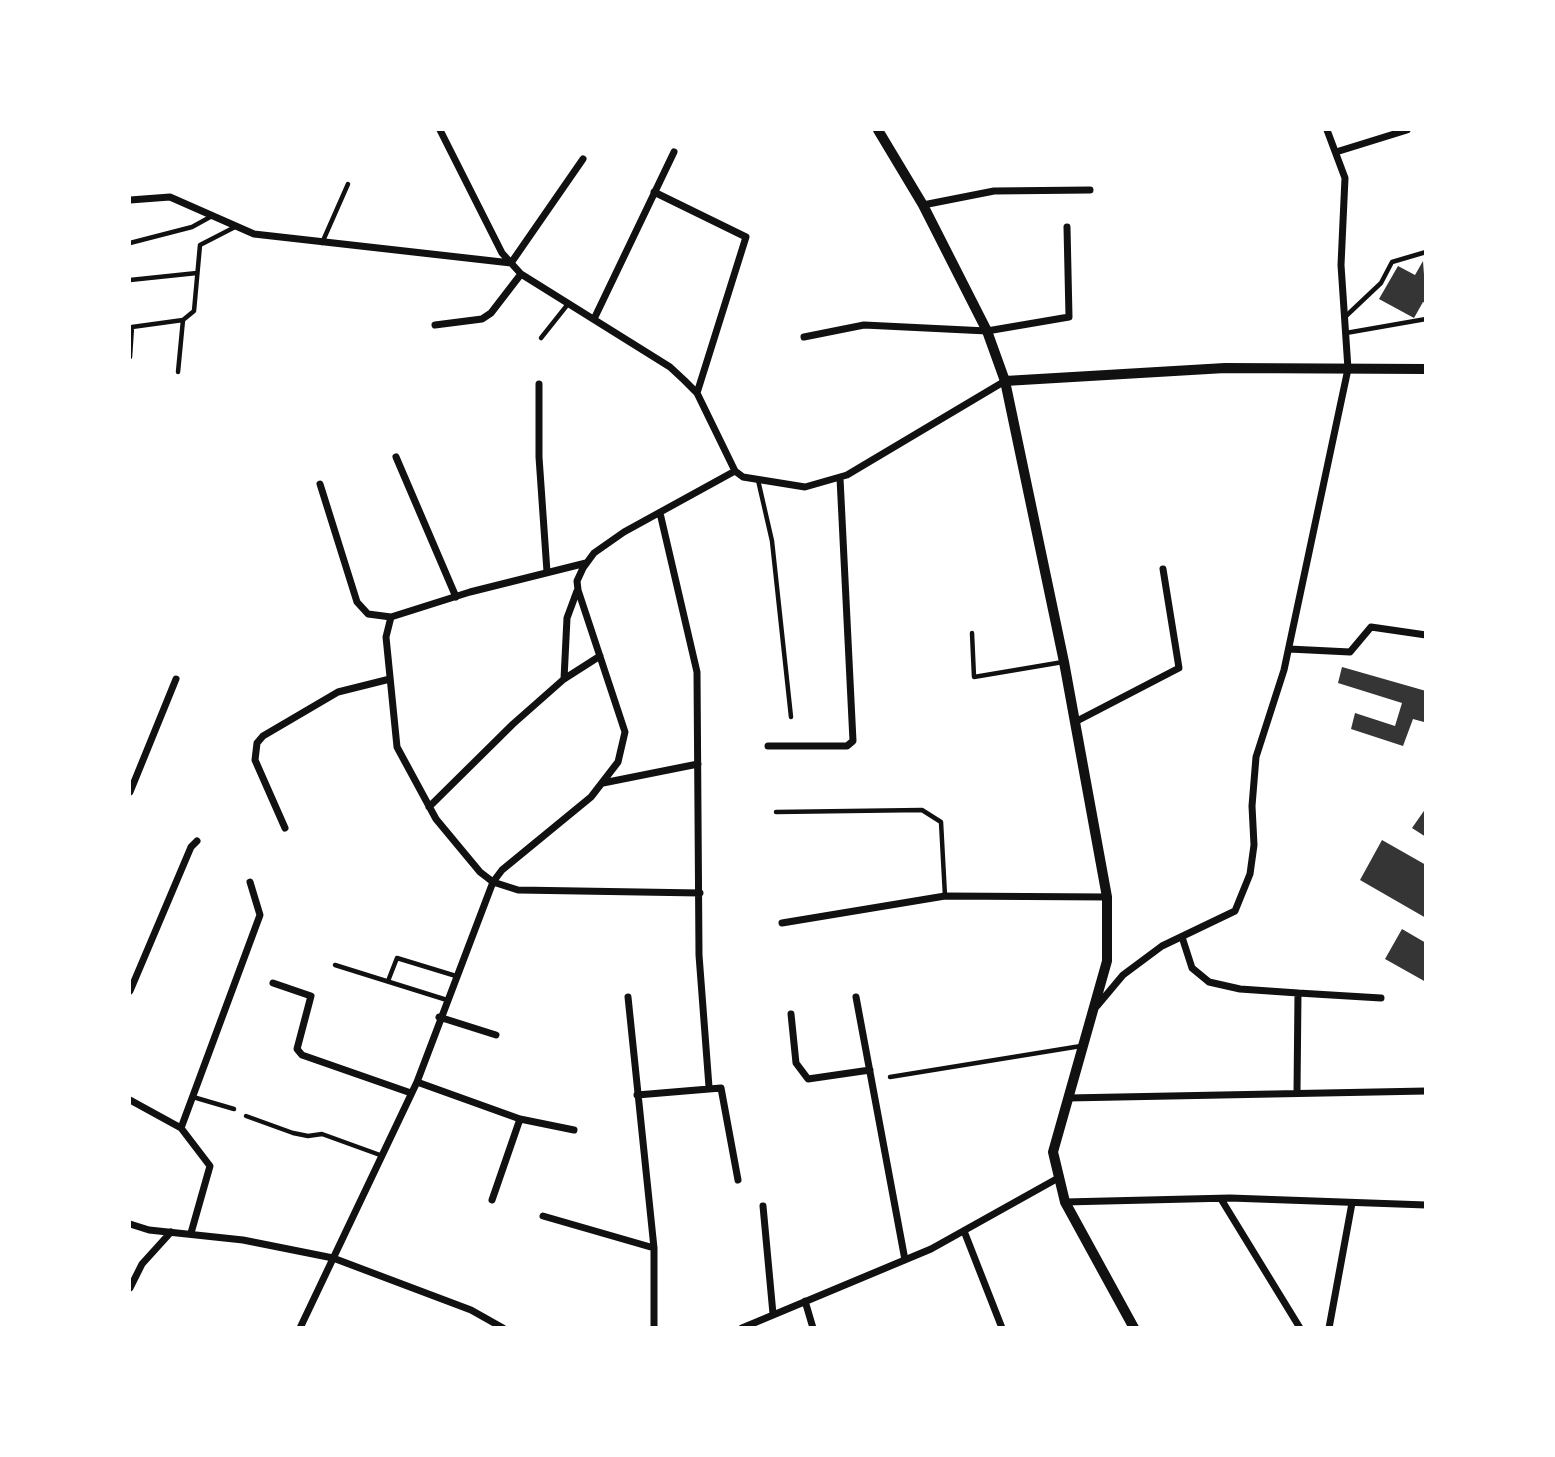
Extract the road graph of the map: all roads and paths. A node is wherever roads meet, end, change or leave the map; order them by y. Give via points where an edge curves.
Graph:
1 (440, 130) edge
2 (877, 130) edge
3 (1327, 130) edge
4 (1407, 130) edge
5 (674, 152) dead end
6 (1336, 152) junction
7 (583, 159) dead end
8 (348, 184) dead end
9 (1090, 190) dead end
10 (654, 192) junction
11 (130, 200) edge
12 (923, 205) junction
13 (212, 216) junction
14 (235, 227) junction
15 (1067, 227) dead end
16 (130, 243) edge
17 (322, 244) junction
18 (1426, 252) edge
19 (511, 263) junction
20 (197, 273) junction
21 (521, 274) junction
22 (130, 280) edge
23 (568, 303) junction
24 (1345, 317) junction
25 (594, 319) junction
26 (1426, 319) edge
27 (183, 320) junction
28 (435, 325) dead end
29 (987, 331) junction
30 (1345, 333) junction
31 (804, 337) dead end
32 (541, 338) dead end
33 (130, 357) edge
34 (1348, 369) junction
35 (1426, 369) edge
36 (178, 372) dead end
37 (1005, 382) junction
38 (539, 384) dead end
39 (696, 393) junction
40 (396, 457) dead end
41 (735, 471) junction
42 (840, 478) junction
43 (758, 480) junction
44 (320, 484) dead end
45 (660, 513) junction
46 (587, 563) junction
47 (1163, 569) dead end
48 (547, 572) junction
49 (578, 590) junction
50 (456, 597) junction
51 (391, 617) junction
52 (972, 633) dead end
53 (1426, 635) edge
54 (1289, 649) junction
55 (600, 656) junction
56 (1064, 662) junction
57 (176, 679) dead end
58 (390, 679) junction
59 (564, 679) junction
60 (791, 717) dead end
61 (1076, 722) junction
62 (768, 746) dead end
63 (698, 764) junction
64 (603, 783) junction
65 (130, 792) edge
66 (429, 807) junction
67 (776, 813) dead end
68 (285, 828) dead end
69 (197, 841) dead end
70 (250, 882) dead end
71 (493, 882) junction
72 (700, 893) junction
73 (945, 896) junction
74 (1107, 898) junction
75 (782, 923) dead end
76 (1182, 937) junction
77 (335, 965) dead end
78 (456, 976) junction
79 (388, 981) junction
80 (273, 983) dead end
81 (130, 991) edge
82 (1298, 993) junction
83 (628, 997) dead end
84 (856, 997) dead end
85 (1381, 998) dead end
86 (447, 1000) junction
87 (1096, 1006) junction
88 (791, 1014) dead end
89 (439, 1017) junction
90 (495, 1035) dead end
91 (1085, 1045) junction
92 (870, 1070) junction
93 (890, 1077) dead end
94 (417, 1082) junction
95 (709, 1087) junction
96 (1426, 1091) edge
97 (1297, 1092) junction
98 (411, 1093) junction
99 (637, 1096) junction
100 (193, 1097) junction
101 (1068, 1098) junction
102 (130, 1100) edge
103 (234, 1109) dead end
104 (246, 1116) dead end
105 (520, 1119) junction
106 (181, 1128) junction
107 (574, 1130) dead end
108 (380, 1155) junction
109 (1061, 1176) junction
110 (738, 1180) dead end
111 (1221, 1199) junction
112 (492, 1200) dead end
113 (1065, 1202) junction
114 (1352, 1203) junction
115 (1426, 1205) edge
116 (762, 1206) dead end
117 (543, 1216) dead end
118 (130, 1224) edge
119 (964, 1231) junction
120 (171, 1232) junction
121 (191, 1233) junction
122 (654, 1248) junction
123 (333, 1258) junction
124 (905, 1260) junction
125 (130, 1288) edge
126 (805, 1301) junction
127 (773, 1314) junction
128 (300, 1328) edge
129 (503, 1328) edge
130 (654, 1328) edge
131 (742, 1328) edge
132 (813, 1328) edge
133 (1002, 1328) edge
134 (1134, 1328) edge
135 (1300, 1328) edge
136 (1329, 1328) edge

1 - 19 street via 485,225
2 - 12 street
3 - 6 street
4 - 6 street
5 - 10 street
6 - 24 street via 1345,177 1341,265
7 - 19 street
8 - 17 lane
9 - 12 street via 994,191
10 - 25 street
10 - 39 street via 746,237
11 - 13 street via 170,197
12 - 29 street
13 - 14 street
13 - 16 lane via 192,227
14 - 17 street
14 - 20 lane via 201,243
15 - 29 street via 1069,317
17 - 19 street
18 - 24 lane via 1392,262 1381,283
19 - 21 street
20 - 22 lane
20 - 27 lane via 194,311
21 - 23 street
21 - 28 street via 482,319
23 - 25 street
23 - 32 lane
24 - 30 street
25 - 39 street via 670,367
26 - 30 lane
27 - 33 lane via 132,327
27 - 36 lane
29 - 31 street via 864,325
29 - 37 street
30 - 34 street
34 - 35 street
34 - 37 street via 1224,368
34 - 54 street
37 - 42 street
37 - 56 street
38 - 48 street via 538,445
39 - 41 street
40 - 50 street
41 - 43 street
41 - 45 street
42 - 43 street via 804,487
42 - 62 street via 853,741 847,746
43 - 60 lane via 772,541
44 - 51 street via 357,601 369,614
45 - 46 street via 614,539
45 - 63 street via 697,672
46 - 48 street
46 - 49 street via 577,580
47 - 61 street via 1179,668
48 - 50 street
49 - 55 street
49 - 59 street via 567,618
50 - 51 street
51 - 58 street via 386,636
52 - 56 lane via 974,677
53 - 54 street via 1371,627 1350,652
54 - 76 street via 1256,757 1254,845 1245,891 1235,911
55 - 59 street
55 - 64 street via 625,732 618,762
56 - 61 street
57 - 65 street
58 - 66 street via 397,747
58 - 68 street via 338,692 257,743 255,761
59 - 66 street
61 - 74 street
63 - 64 street
63 - 72 street
64 - 71 street
66 - 71 street
67 - 73 lane via 922,810 941,822
69 - 81 street
70 - 100 street via 260,915
71 - 72 street via 518,890
71 - 78 street
72 - 95 street via 699,955
73 - 74 street
73 - 75 street
74 - 87 street via 1107,961
76 - 82 street via 1192,968 1209,982
76 - 87 street via 1123,975
77 - 79 lane
78 - 79 lane via 397,958
78 - 86 street
79 - 86 lane
80 - 98 street via 311,996 299,1052
82 - 85 street
82 - 97 street
83 - 99 street
84 - 92 street
86 - 89 street
87 - 91 street
88 - 92 street via 796,1063 808,1079
89 - 90 street
89 - 94 street
91 - 93 lane
91 - 101 street
92 - 124 street
94 - 98 street
94 - 105 street
95 - 99 street
95 - 110 street via 721,1088
96 - 97 street
97 - 101 street
98 - 108 street
99 - 122 street
100 - 103 lane
100 - 106 street
101 - 109 street via 1053,1152
102 - 106 street
104 - 108 lane via 293,1133 322,1134
105 - 107 street
105 - 112 street
106 - 121 street via 210,1166
108 - 123 street
109 - 113 street
109 - 119 street
111 - 113 street
111 - 114 street
111 - 135 street
113 - 134 street
114 - 115 street
114 - 136 street
116 - 127 street
117 - 122 street
118 - 120 street
119 - 124 street
119 - 133 street
120 - 121 street
120 - 125 street via 142,1264
121 - 123 street
122 - 130 street
123 - 128 street
123 - 129 street via 458,1305
124 - 126 street
126 - 127 street
126 - 132 street
127 - 131 street

